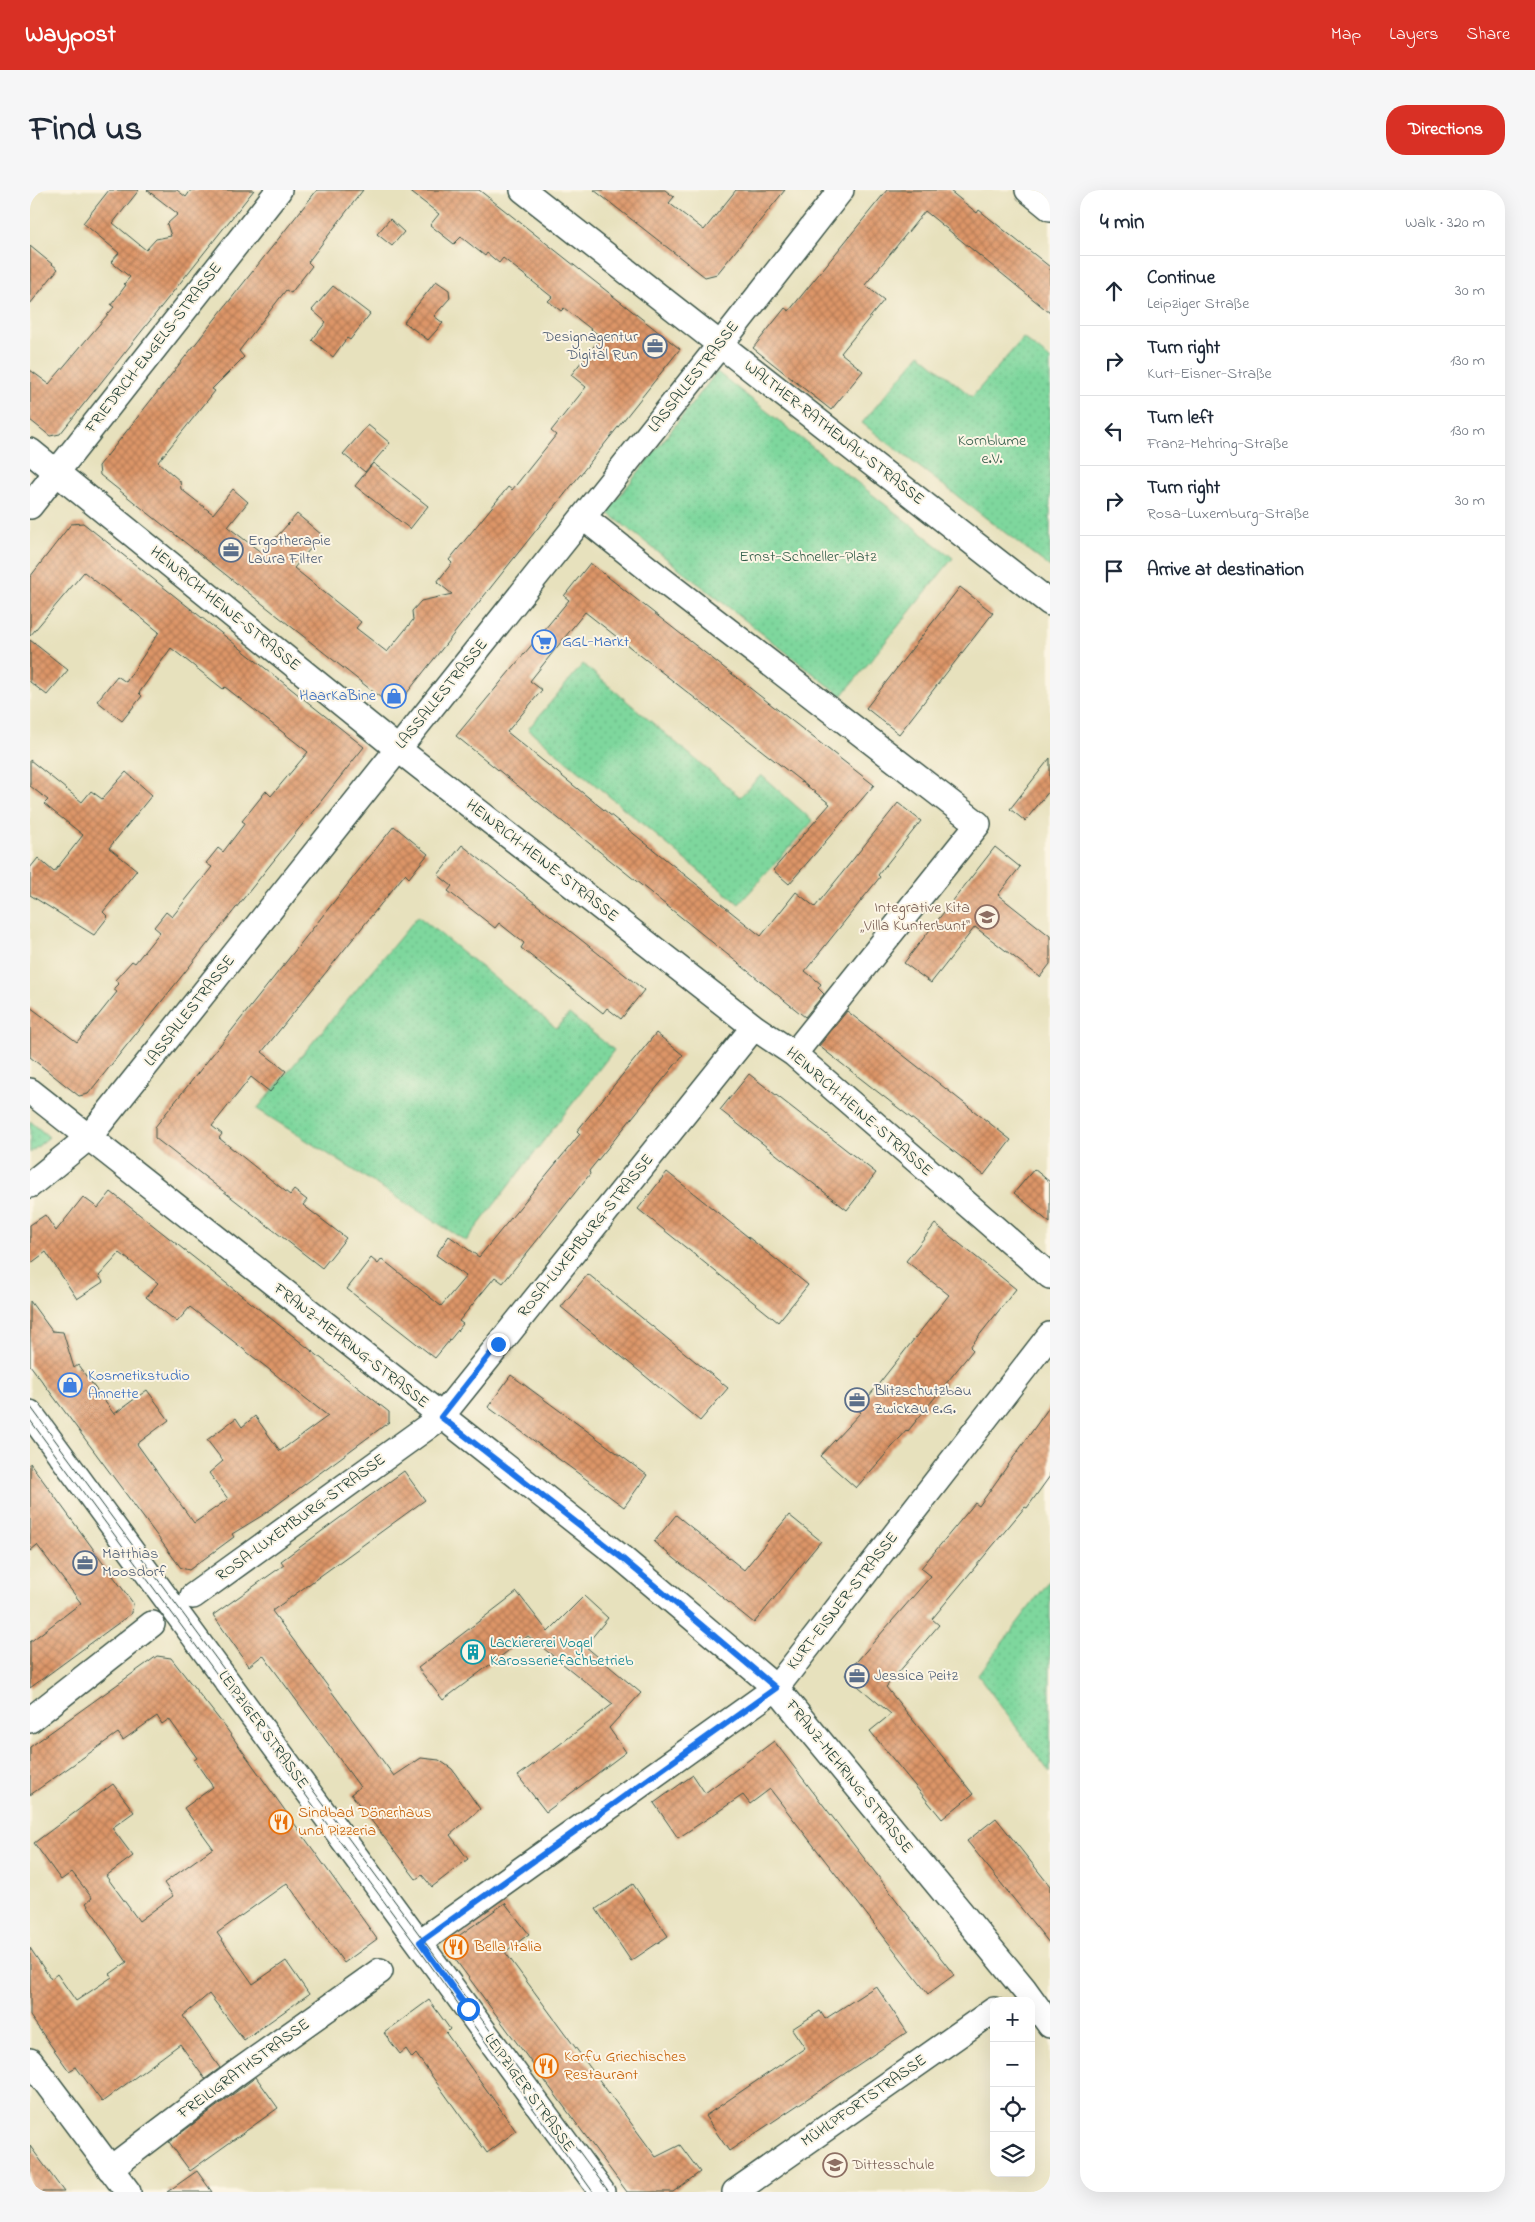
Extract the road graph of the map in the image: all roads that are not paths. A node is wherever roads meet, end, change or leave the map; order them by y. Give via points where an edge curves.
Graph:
1 (279, 190) edge
2 (523, 190) edge
3 (841, 190) edge
4 (1028, 190) edge
5 (1050, 208) edge
6 (720, 344) junction
7 (30, 451) edge
8 (57, 472) junction
9 (30, 506) edge
10 (584, 517) junction
11 (1050, 603) edge
12 (398, 749) junction
13 (754, 1027) junction
14 (794, 1054) junction
15 (30, 1091) edge
16 (89, 1138) junction
17 (30, 1185) edge
18 (1050, 1276) edge
19 (1050, 1335) edge
20 (30, 1413) edge
21 (441, 1417) junction
22 (193, 1596) dead end
23 (152, 1624) dead end
24 (776, 1688) junction
25 (30, 1720) edge
26 (420, 1942) junction
27 (380, 1971) dead end
28 (1016, 1995) edge
29 (990, 2013) edge
30 (1050, 2025) edge
31 (30, 2061) edge
32 (110, 2169) junction
33 (128, 2192) edge
34 (602, 2192) edge
35 (735, 2192) edge

1 - 8 street, FRIEDRICH-ENGELS-STRASSE
2 - 6 street, WALTHER-RATHENAU-STRASSE
3 - 6 street, LASSALLESTRASSE
4 - 5 street
6 - 10 street, LASSALLESTRASSE
6 - 11 street, WALTHER-RATHENAU-STRASSE
7 - 8 street, HEINRICH-HEINE-STRASSE
8 - 9 street, FRIEDRICH-ENGELS-STRASSE
8 - 12 street, HEINRICH-HEINE-STRASSE
10 - 12 street, LASSALLESTRASSE
10 - 14 street via 978,824
12 - 13 street, HEINRICH-HEINE-STRASSE
12 - 16 street, LASSALLESTRASSE
13 - 14 street, HEINRICH-HEINE-STRASSE
13 - 21 street, ROSA-LUXEMBURG-STRASSE
14 - 18 street, HEINRICH-HEINE-STRASSE
15 - 16 street, FRANZ-MEHRING-STRASSE
16 - 17 street, LASSALLESTRASSE
16 - 21 street, FRANZ-MEHRING-STRASSE
19 - 24 street, KURT-EISNER-STRASSE
20 - 26 street, LEIPZIGER STRASSE
21 - 22 street, ROSA-LUXEMBURG-STRASSE
21 - 24 street, FRANZ-MEHRING-STRASSE via 623,1559
23 - 25 street
24 - 26 street, KURT-EISNER-STRASSE
24 - 28 street, FRANZ-MEHRING-STRASSE
26 - 34 street, LEIPZIGER STRASSE
27 - 32 street, FREILIGRATHSTRASSE via 238,2072
28 - 30 street, FRANZ-MEHRING-STRASSE
29 - 35 street, MÜHLPFORTSTRASSE
31 - 32 street
32 - 33 street

